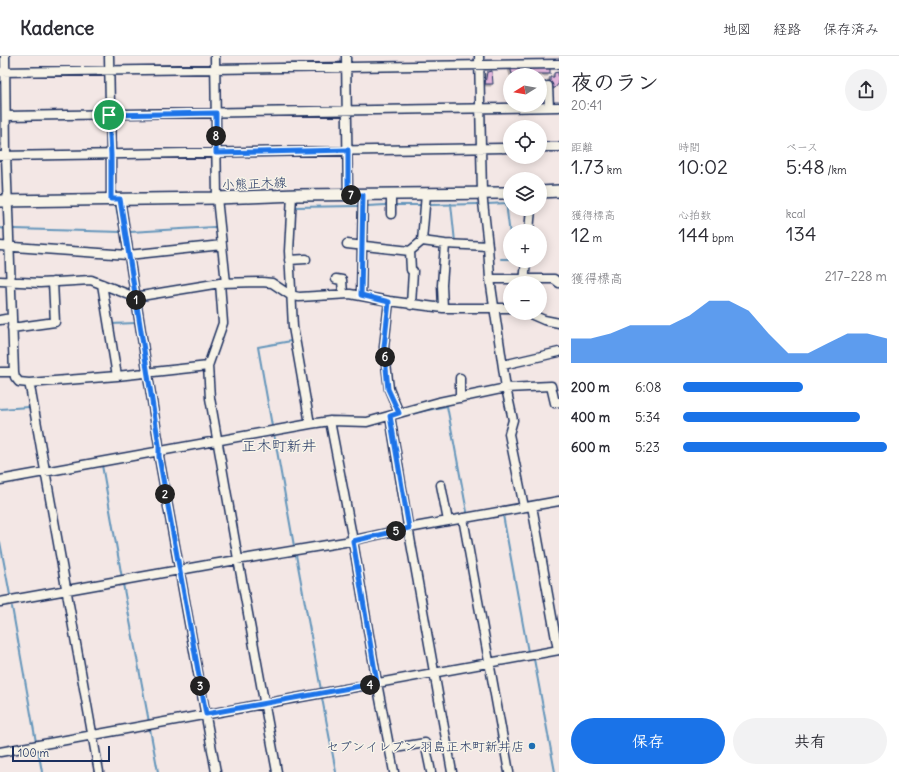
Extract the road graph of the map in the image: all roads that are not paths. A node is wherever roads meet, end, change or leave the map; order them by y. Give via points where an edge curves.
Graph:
1 (5, 56) edge
2 (109, 56) edge
3 (215, 56) edge
4 (346, 56) edge
5 (479, 60) edge
6 (559, 64) edge
7 (346, 67) junction
8 (109, 70) junction
9 (215, 70) junction
10 (3, 72) edge
11 (548, 86) dead end
12 (3, 96) edge
13 (549, 107) junction
14 (559, 107) edge
15 (480, 108) junction
16 (347, 111) junction
17 (216, 113) junction
18 (109, 115) junction
19 (6, 116) junction
20 (547, 147) edge
21 (559, 147) edge
22 (481, 148) junction
23 (503, 148) edge
24 (348, 150) junction
25 (216, 153) junction
26 (111, 155) junction
27 (3, 156) edge
28 (559, 191) edge
29 (547, 192) edge
30 (482, 193) junction
31 (503, 193) edge
32 (391, 194) junction
33 (426, 194) junction
34 (292, 195) junction
35 (348, 195) junction
36 (363, 195) junction
37 (217, 198) junction
38 (115, 199) junction
39 (4, 201) edge
40 (391, 214) dead end
41 (422, 241) junction
42 (347, 244) dead end
43 (445, 244) junction
44 (222, 245) junction
45 (0, 246) edge
46 (10, 246) junction
47 (362, 246) junction
48 (488, 246) junction
49 (410, 251) junction
50 (128, 255) junction
51 (306, 259) dead end
52 (289, 260) junction
53 (336, 279) dead end
54 (490, 279) junction
55 (547, 279) edge
56 (503, 280) edge
57 (0, 281) edge
58 (10, 282) junction
59 (53, 282) junction
60 (223, 283) junction
61 (559, 283) edge
62 (102, 284) junction
63 (342, 294) junction
64 (290, 295) junction
65 (361, 295) junction
66 (135, 297) junction
67 (389, 302) junction
68 (411, 305) junction
69 (503, 307) edge
70 (443, 308) junction
71 (494, 308) junction
72 (11, 318) junction
73 (0, 320) edge
74 (544, 320) edge
75 (559, 323) edge
76 (12, 328) junction
77 (559, 352) edge
78 (503, 365) junction
79 (208, 366) junction
80 (0, 372) edge
81 (14, 372) junction
82 (148, 373) junction
83 (117, 376) junction
84 (460, 378) dead end
85 (29, 383) junction
86 (506, 388) junction
87 (460, 398) junction
88 (559, 402) edge
89 (399, 413) junction
90 (390, 416) junction
91 (330, 421) junction
92 (310, 424) junction
93 (217, 442) junction
94 (159, 452) junction
95 (45, 473) junction
96 (0, 480) edge
97 (441, 486) dead end
98 (559, 501) edge
99 (528, 507) junction
100 (463, 518) junction
101 (448, 521) junction
102 (409, 528) junction
103 (353, 541) junction
104 (238, 560) junction
105 (179, 570) junction
106 (67, 590) junction
107 (0, 602) edge
108 (559, 650) edge
109 (490, 663) junction
110 (434, 673) junction
111 (377, 683) junction
112 (265, 704) junction
113 (206, 714) junction
114 (93, 735) junction
115 (389, 749) junction
116 (0, 752) edge
117 (99, 772) edge
118 (216, 772) edge
119 (277, 772) edge
120 (394, 772) edge
121 (431, 772) edge
122 (452, 772) edge
123 (509, 772) edge

1 - 10 street
2 - 8 street
3 - 9 street
4 - 7 street
5 - 6 street
5 - 7 street
5 - 15 street
7 - 9 street
7 - 16 street
8 - 9 street
8 - 10 street
8 - 18 street
9 - 17 street
10 - 12 street
11 - 13 street
12 - 19 street
13 - 14 street
13 - 15 street
15 - 16 street
15 - 22 street
16 - 17 street
16 - 24 street
17 - 18 street
17 - 25 street
18 - 19 street
18 - 26 street
19 - 27 street
20 - 21 street
22 - 23 street
22 - 24 street
22 - 30 street
24 - 25 street
24 - 35 street
25 - 26 street
25 - 37 street
26 - 27 street
26 - 38 street
27 - 39 street
28 - 29 main road
30 - 31 main road, 小熊正木線
30 - 33 main road, 小熊正木線
30 - 48 street
32 - 33 main road, 小熊正木線
32 - 36 main road, 小熊正木線
32 - 40 street
33 - 41 street
34 - 35 main road, 小熊正木線
34 - 37 main road, 小熊正木線
34 - 52 street
35 - 36 main road, 小熊正木線
36 - 47 street
37 - 38 main road, 小熊正木線
37 - 44 street
38 - 39 main road, 小熊正木線
38 - 50 street
39 - 46 street
41 - 43 street
41 - 49 street
42 - 47 street
43 - 48 street
43 - 70 street
44 - 50 street
44 - 60 street
45 - 46 street
46 - 50 street
46 - 58 street
47 - 49 street via 386,244
47 - 65 street
48 - 54 street
49 - 68 street via 413,271
50 - 66 street
51 - 52 street
52 - 64 street
53 - 63 street via 342,280
54 - 56 street
54 - 71 street
55 - 61 street via 554,279
57 - 58 street
58 - 59 street
58 - 72 street
59 - 62 street via 91,280
59 - 76 street via 55,322
60 - 64 street via 272,283
60 - 66 street
60 - 79 street via 223,323
62 - 66 street
62 - 83 street
63 - 64 street via 299,297
63 - 65 street
64 - 92 street
65 - 67 street
66 - 82 street
67 - 68 street
67 - 89 street via 384,347 388,389
68 - 70 street
69 - 71 street
70 - 71 street
71 - 78 street
72 - 73 street
72 - 76 street
74 - 75 street
76 - 81 street
77 - 78 street
78 - 86 street
79 - 82 street
79 - 93 street
80 - 81 street
81 - 85 street via 19,382
82 - 83 street
82 - 94 street
83 - 85 street
84 - 87 street
85 - 95 street
86 - 87 street
86 - 88 street via 551,386 555,403
86 - 99 street via 513,420 509,434
87 - 89 street
89 - 90 street
90 - 91 street via 367,422
90 - 102 street
91 - 92 street
91 - 103 street
92 - 93 street
93 - 94 street
93 - 104 street
94 - 95 street
94 - 105 street
95 - 96 street
95 - 106 street
97 - 101 street
98 - 99 street
99 - 100 street
99 - 108 street
100 - 101 street
100 - 109 street
101 - 102 street
102 - 103 street
102 - 110 street
103 - 104 street
103 - 111 street
104 - 105 street
104 - 112 street
105 - 106 street
105 - 113 street
106 - 107 street
106 - 114 street
108 - 109 street
109 - 110 street
109 - 123 street
110 - 111 street
110 - 122 street
111 - 112 street
111 - 115 street
112 - 113 street
112 - 119 street
113 - 114 street
113 - 118 street
114 - 116 street
114 - 117 street
115 - 120 street
115 - 121 street via 425,743

